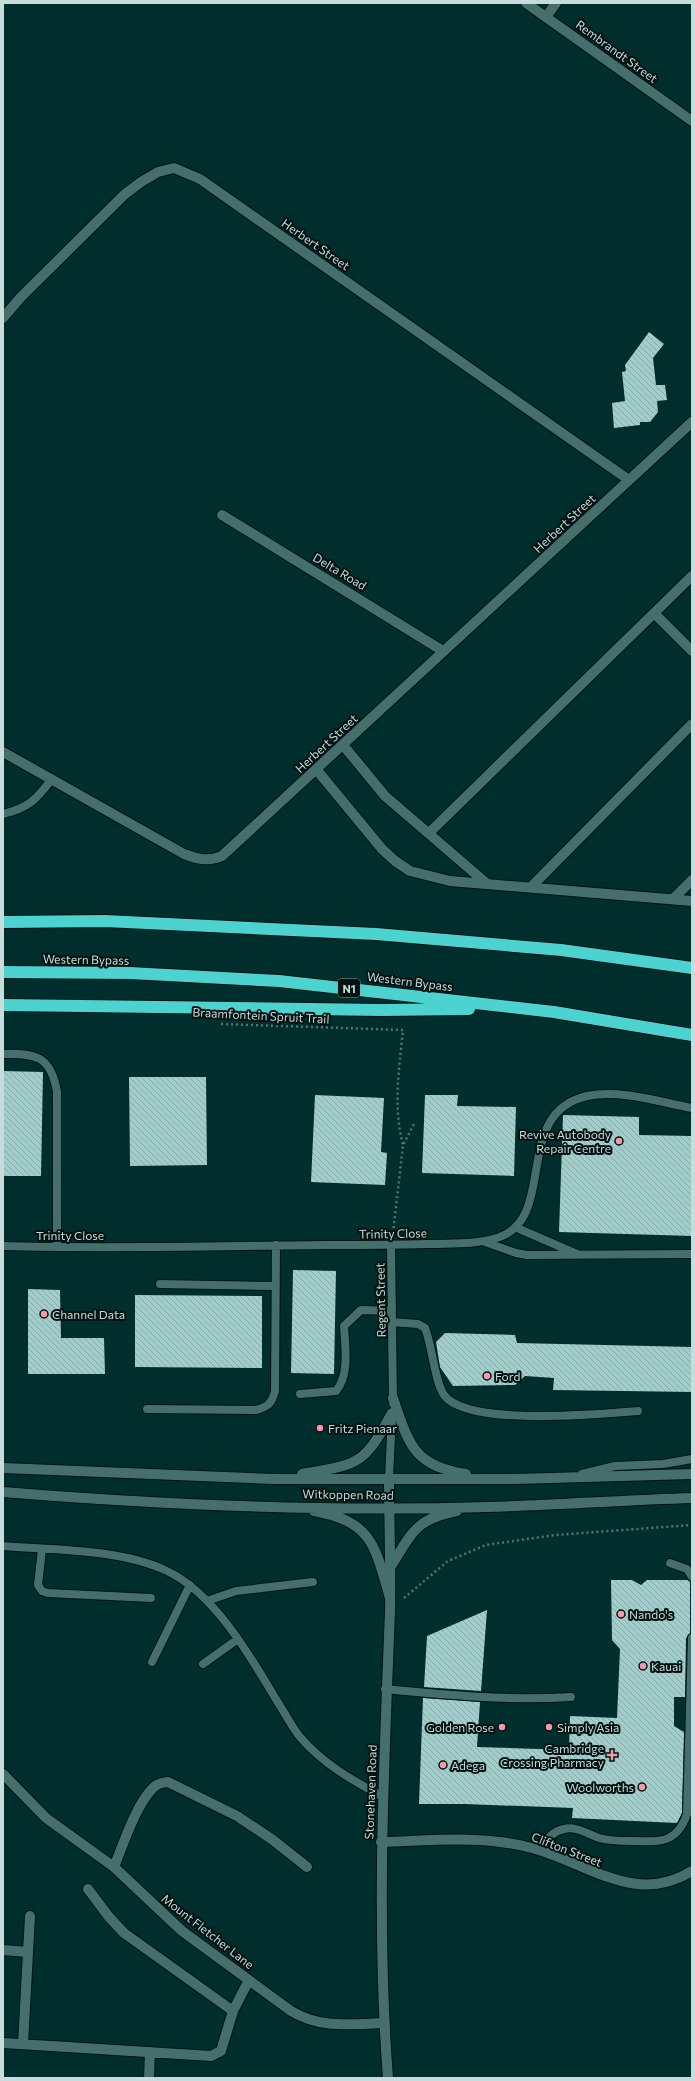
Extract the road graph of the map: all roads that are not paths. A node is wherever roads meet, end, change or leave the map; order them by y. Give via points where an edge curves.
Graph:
1 (526, 3) edge
2 (556, 3) edge
3 (546, 17) junction
4 (692, 121) edge
5 (3, 318) edge
6 (692, 422) edge
7 (629, 480) junction
8 (222, 515) dead end
9 (692, 576) edge
10 (654, 613) junction
11 (443, 651) junction
12 (692, 651) edge
13 (692, 724) edge
14 (343, 745) junction
15 (3, 752) edge
16 (316, 769) junction
17 (51, 780) junction
18 (3, 814) edge
19 (429, 833) junction
20 (692, 880) edge
21 (485, 882) junction
22 (531, 887) junction
23 (673, 899) junction
24 (692, 901) edge
25 (3, 922) edge
26 (692, 968) edge
27 (3, 972) edge
28 (3, 1005) edge
29 (510, 1008) junction
30 (692, 1035) edge
31 (3, 1054) edge
32 (692, 1108) edge
33 (517, 1228) junction
34 (485, 1242) junction
35 (391, 1245) junction
36 (3, 1246) edge
37 (276, 1246) junction
38 (57, 1247) junction
39 (692, 1254) edge
40 (580, 1255) junction
41 (160, 1284) dead end
42 (275, 1286) junction
43 (392, 1311) junction
44 (392, 1322) junction
45 (300, 1394) dead end
46 (393, 1398) junction
47 (147, 1409) dead end
48 (638, 1411) dead end
49 (392, 1413) junction
50 (692, 1459) edge
51 (3, 1468) edge
52 (692, 1474) edge
53 (574, 1477) junction
54 (389, 1478) junction
55 (275, 1479) junction
56 (514, 1479) junction
57 (3, 1492) edge
58 (692, 1498) edge
59 (288, 1506) junction
60 (389, 1507) junction
61 (487, 1507) junction
62 (3, 1546) edge
63 (42, 1549) junction
64 (670, 1563) dead end
65 (390, 1568) junction
66 (692, 1577) edge
67 (313, 1582) dead end
68 (190, 1585) junction
69 (151, 1598) dead end
70 (390, 1598) junction
71 (207, 1601) junction
72 (692, 1638) edge
73 (238, 1639) junction
74 (152, 1662) dead end
75 (203, 1664) dead end
76 (385, 1689) junction
77 (571, 1696) dead end
78 (3, 1774) edge
79 (382, 1797) junction
80 (381, 1842) junction
81 (538, 1850) junction
82 (114, 1867) junction
83 (307, 1867) dead end
84 (692, 1871) edge
85 (88, 1889) dead end
86 (30, 1916) dead end
87 (3, 1950) edge
88 (28, 1952) junction
89 (249, 1980) junction
90 (232, 2010) junction
91 (384, 2023) junction
92 (3, 2043) edge
93 (23, 2044) junction
94 (150, 2052) junction
95 (148, 2078) edge
96 (388, 2078) edge

1 - 3 street, Rembrandt Street
2 - 3 street
3 - 4 street, Rembrandt Street
5 - 7 street, Herbert Street via 125,194 158,172 174,168 200,179
6 - 7 street, Herbert Street
7 - 11 street, Herbert Street
8 - 11 street, Delta Road
9 - 10 street
10 - 12 street
10 - 19 street
11 - 14 street, Herbert Street
13 - 22 street
14 - 16 street, Herbert Street
14 - 19 street via 385,796
15 - 17 street, Herbert Street
16 - 17 street, Herbert Street via 230,849 214,860 184,854
16 - 21 street via 395,861 410,871 430,877
17 - 18 lane via 29,805
19 - 21 street
20 - 23 street
21 - 22 street
22 - 23 street
23 - 24 street
25 - 26 highway via 105,921 376,934 561,950
27 - 29 highway, Western Bypass / N1 via 130,973 279,981
28 - 29 highway via 380,1010
29 - 30 highway, Western Bypass / N1 via 554,1012
31 - 38 lane via 24,1054 43,1060 51,1068 55,1079
32 - 33 lane via 609,1095 587,1096 560,1110 544,1136 526,1214
33 - 34 lane, Trinity Close via 504,1236
33 - 40 lane
34 - 35 lane, Trinity Close
34 - 40 lane via 527,1255
35 - 37 lane, Trinity Close
35 - 43 lane, Regent Street
36 - 38 lane, Trinity Close
37 - 38 lane, Trinity Close
37 - 42 lane
39 - 40 lane
41 - 42 lane
42 - 47 lane via 275,1391 270,1404 256,1410
43 - 44 lane, Regent Street
43 - 45 lane via 361,1310 344,1326 345,1365 342,1385 336,1392
44 - 46 lane, Regent Street
44 - 48 lane via 418,1324 425,1328 442,1390 450,1401 460,1406 478,1412 506,1416 559,1416
46 - 49 lane, Regent Street
46 - 56 street via 409,1442 424,1460 452,1471
49 - 54 lane, Regent Street
49 - 55 street via 370,1450 354,1462 336,1468
50 - 53 lane via 663,1464 615,1466
51 - 55 street, Witkoppen Road
52 - 53 street, Witkoppen Road
53 - 56 street, Witkoppen Road
54 - 55 street, Witkoppen Road
54 - 56 street, Witkoppen Road
54 - 60 street, Stonehaven Road
57 - 59 street, Witkoppen Road via 157,1502
58 - 61 street, Witkoppen Road
59 - 60 street, Witkoppen Road
59 - 70 street via 337,1516 358,1526 376,1555
60 - 61 street, Witkoppen Road
60 - 65 street, Stonehaven Road
61 - 65 street via 445,1514 426,1521 412,1534
62 - 63 lane
63 - 68 lane via 113,1555 141,1561 168,1571
63 - 69 lane via 38,1585 48,1594
64 - 66 lane via 687,1569
65 - 70 street, Stonehaven Road
67 - 71 lane via 236,1591
68 - 71 lane
68 - 74 lane
70 - 76 street, Stonehaven Road
71 - 73 lane
72 - 81 lane via 687,1814 683,1826 666,1840 653,1842 600,1838 574,1828 564,1829 554,1833
73 - 75 lane
73 - 79 lane via 299,1735 316,1754 334,1769
76 - 77 lane via 539,1699
76 - 79 street, Stonehaven Road
78 - 82 street, Mount Fletcher Lane via 46,1818
79 - 80 street, Stonehaven Road
80 - 81 street, Clifton Street via 463,1839 500,1842
80 - 91 street, Stonehaven Road
81 - 84 street, Clifton Street via 622,1883 667,1882
82 - 83 street via 142,1802 154,1786 168,1782 237,1816
82 - 89 street, Mount Fletcher Lane via 182,1931
85 - 90 street via 124,1933
86 - 88 street
87 - 88 street
88 - 93 street
89 - 90 street
89 - 91 street, Mount Fletcher Lane via 303,2019 317,2023
90 - 94 street via 220,2051 211,2056
91 - 96 street, Stonehaven Road
92 - 93 street
93 - 94 street
94 - 95 street

